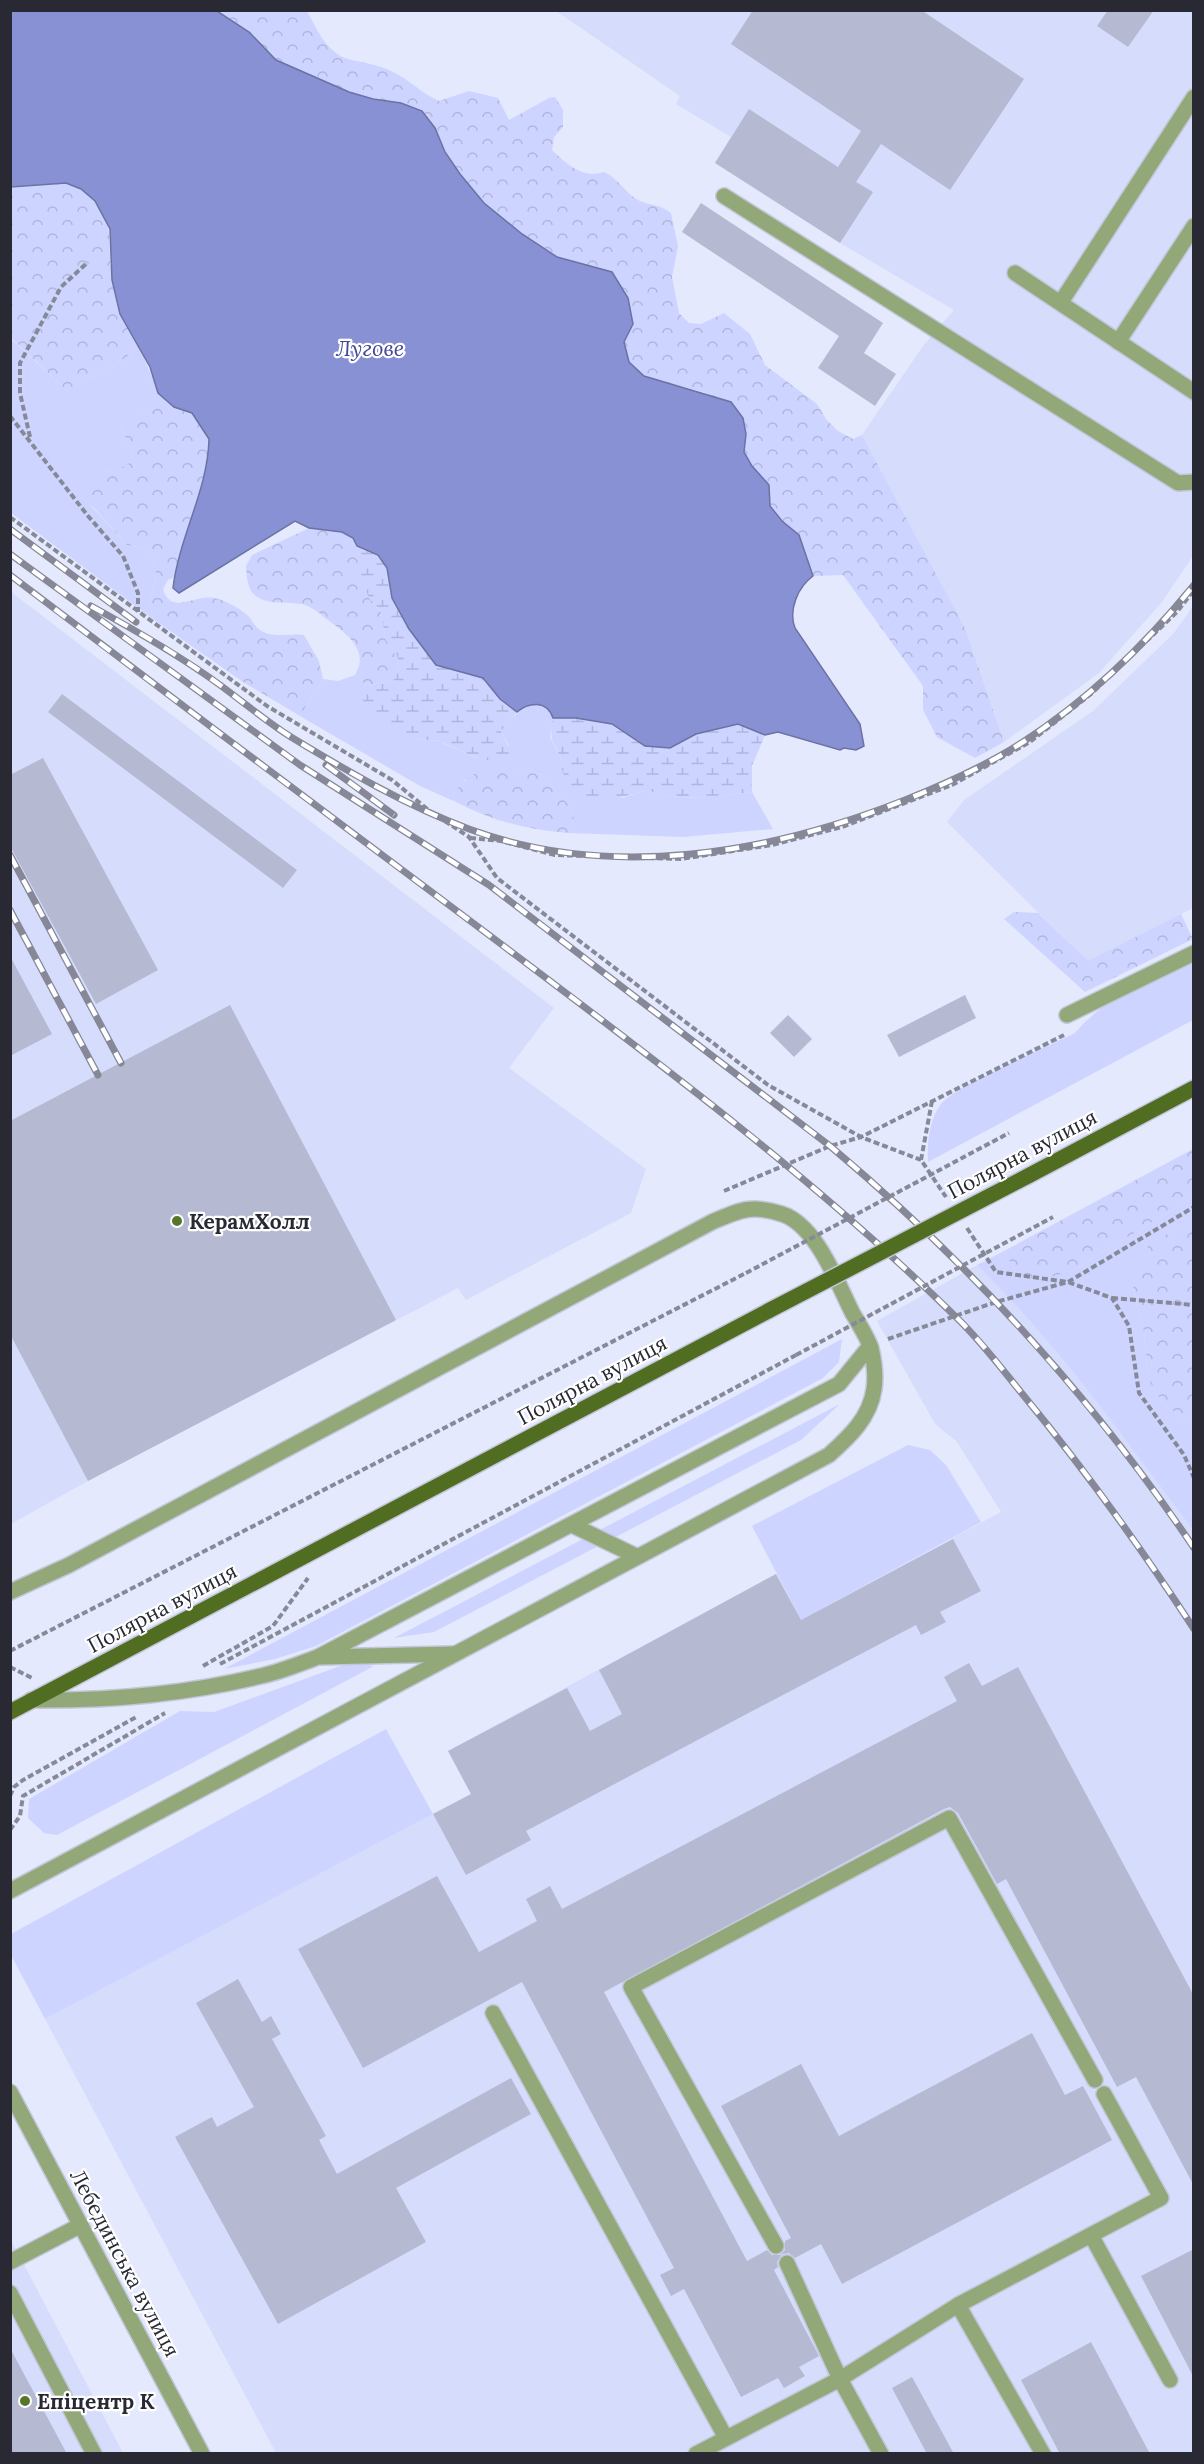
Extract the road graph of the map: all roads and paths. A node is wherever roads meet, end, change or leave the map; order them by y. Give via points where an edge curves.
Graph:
1 (1194, 97) edge
2 (724, 196) dead end
3 (1194, 226) edge
4 (88, 262) dead end
5 (1015, 273) dead end
6 (1061, 302) junction
7 (1118, 342) junction
8 (1194, 392) edge
9 (10, 416) edge
10 (31, 441) junction
11 (1194, 483) edge
12 (10, 517) edge
13 (1194, 590) edge
14 (138, 613) junction
15 (470, 837) junction
16 (1194, 953) edge
17 (1067, 1015) dead end
18 (1075, 1029) dead end
19 (1194, 1088) edge
20 (1009, 1133) dead end
21 (861, 1137) junction
22 (921, 1160) dead end
23 (724, 1191) dead end
24 (1194, 1207) edge
25 (1053, 1218) dead end
26 (1068, 1282) junction
27 (1112, 1298) junction
28 (1194, 1305) edge
29 (870, 1346) junction
30 (1194, 1478) edge
31 (572, 1525) junction
32 (636, 1556) junction
33 (10, 1592) edge
34 (10, 1651) edge
35 (456, 1654) junction
36 (318, 1657) junction
37 (209, 1670) dead end
38 (32, 1700) junction
39 (10, 1712) edge
40 (142, 1714) dead end
41 (10, 1796) edge
42 (10, 1891) edge
43 (492, 2013) dead end
44 (1095, 2080) dead end
45 (10, 2092) edge
46 (1104, 2094) dead end
47 (81, 2225) junction
48 (1091, 2235) junction
49 (776, 2246) dead end
50 (10, 2262) edge
51 (787, 2263) dead end
52 (10, 2293) edge
53 (958, 2305) junction
54 (840, 2379) junction
55 (1170, 2380) dead end
56 (726, 2438) junction
57 (94, 2454) edge
58 (202, 2454) edge
59 (696, 2454) edge
60 (881, 2454) edge
61 (1043, 2454) edge

1 - 6 street
2 - 11 street via 1178,483
3 - 7 street
4 - 10 path via 61,287 20,363 20,393
5 - 6 street
6 - 7 street
7 - 8 street
9 - 10 path
10 - 14 path via 123,556 138,593
12 - 14 path
13 - 15 path via 1177,612 1091,694 1030,742 952,785 842,827 772,845 681,859 555,855
14 - 15 path via 267,706 392,780 431,813
15 - 21 path via 497,879 768,1085
16 - 17 street
18 - 21 path
19 - 38 main road, Полярна вулиця, bridge
20 - 34 path, bridge via 746,1273
21 - 22 path
21 - 23 path
24 - 26 path
25 - 37 path, bridge
26 - 27 path
26 - 29 path via 996,1302
27 - 28 path
27 - 30 path via 1129,1326 1139,1393 1184,1455
29 - 31 street via 839,1384
29 - 32 street via 875,1368 868,1411 850,1436 829,1455
29 - 33 street via 821,1251 802,1227 783,1214 744,1208 69,1565
31 - 32 street
31 - 36 street
32 - 35 street
35 - 36 street
35 - 42 street
36 - 38 street via 262,1676 214,1685 97,1701
38 - 39 main road, Полярна вулиця
40 - 41 path via 23,1780
43 - 56 street
44 - 49 street via 949,1818 632,1987
45 - 47 street, Лебединська вулиця
46 - 48 street via 1161,2198
47 - 50 street
47 - 58 street, Лебединська вулиця
48 - 53 street
48 - 55 street
51 - 54 street
52 - 57 street
53 - 54 street
53 - 61 street
54 - 56 street
54 - 60 street
56 - 59 street

